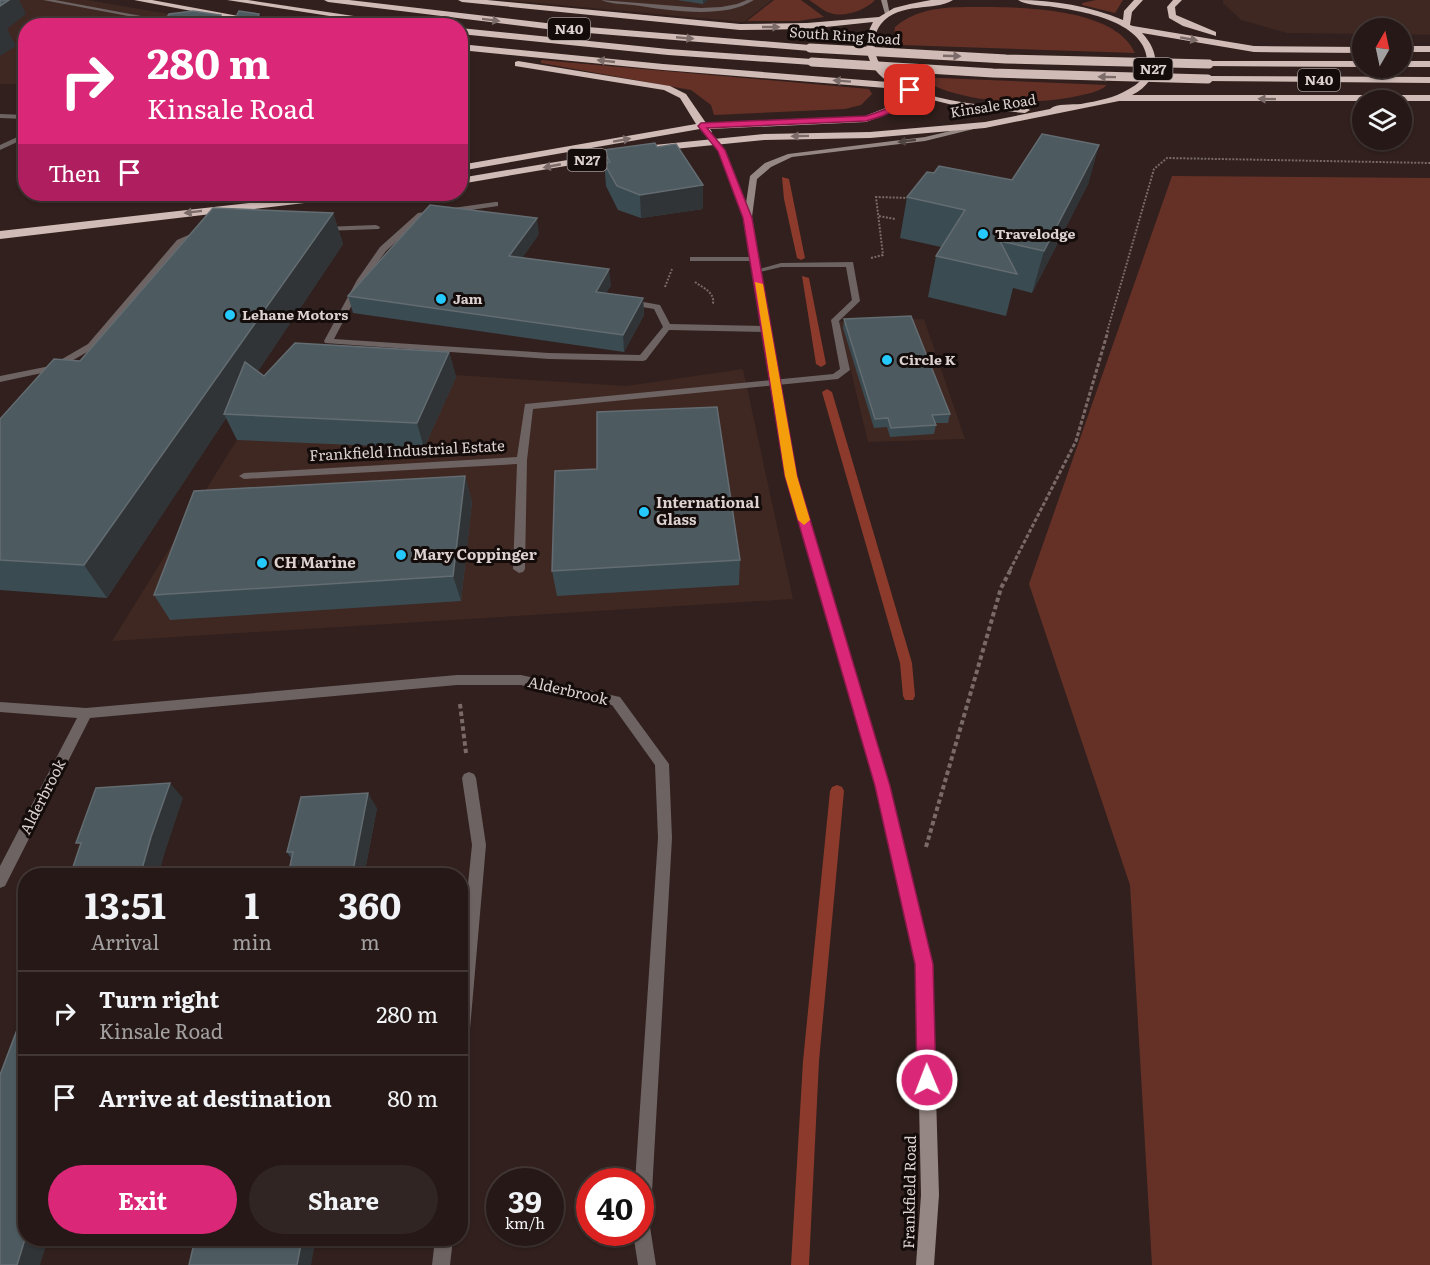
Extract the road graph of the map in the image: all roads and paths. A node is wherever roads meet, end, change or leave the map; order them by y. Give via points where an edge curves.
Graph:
1 (46, 0) edge
2 (138, 0) edge
3 (231, 0) edge
4 (328, 0) edge
5 (462, 0) edge
6 (604, 0) edge
7 (612, 0) edge
8 (751, 0) edge
9 (884, 0) edge
10 (949, 0) edge
11 (1022, 0) edge
12 (1140, 0) edge
13 (1178, 0) edge
14 (884, 17) junction
15 (148, 18) edge
16 (243, 18) edge
17 (359, 18) edge
18 (1129, 27) junction
19 (468, 32) edge
20 (1352, 47) edge
21 (468, 48) edge
22 (1352, 48) edge
23 (1412, 48) edge
24 (1430, 48) edge
25 (468, 55) edge
26 (1352, 64) edge
27 (1412, 64) edge
28 (1430, 64) edge
29 (1430, 80) edge
30 (905, 88) junction
31 (1430, 98) edge
32 (1118, 99) junction
33 (1066, 109) junction
34 (0, 116) edge
35 (18, 117) edge
36 (985, 125) junction
37 (701, 126) junction
38 (18, 139) edge
39 (714, 141) junction
40 (0, 148) edge
41 (1430, 163) edge
42 (468, 167) edge
43 (468, 180) edge
44 (894, 197) junction
45 (916, 198) edge
46 (294, 201) edge
47 (912, 203) dead end
48 (495, 204) dead end
49 (121, 208) dead end
50 (879, 216) junction
51 (748, 218) junction
52 (895, 219) dead end
53 (0, 222) edge
54 (376, 227) dead end
55 (319, 229) edge
56 (216, 234) edge
57 (0, 235) edge
58 (693, 259) dead end
59 (864, 260) dead end
60 (755, 265) junction
61 (672, 268) dead end
62 (682, 274) dead end
63 (692, 280) dead end
64 (618, 301) edge
65 (662, 317) junction
66 (667, 327) junction
67 (767, 329) junction
68 (0, 379) edge
69 (775, 382) junction
70 (522, 460) junction
71 (244, 476) dead end
72 (519, 569) dead end
73 (457, 680) junction
74 (0, 707) edge
75 (86, 713) junction
76 (469, 778) joint
77 (0, 881) edge
78 (910, 902) junction
79 (468, 965) edge
80 (443, 1246) edge
81 (441, 1265) edge
82 (647, 1265) edge
83 (925, 1265) edge

1 - 15 street
2 - 16 highway
3 - 17 highway
4 -> 26 highway, South Ring Road / N40, bridge via 563,28 810,48 1209,64
5 -> 14 highway via 740,27 807,26
6 - 7 street
7 - 8 street via 718,9 735,8
9 - 14 street
10 - 14 highway via 922,3
11 - 18 highway, N27 via 1090,12
12 - 18 highway via 1128,11
13 - 20 highway via 1171,7 1172,16 1216,35
14 - 30 highway, N27 via 869,38 871,58 882,73
18 -> 22 highway via 1254,48
18 - 32 highway, N27 via 1144,39 1154,68 1145,84
29 -> 19 highway, South Ring Road / N40, bridge via 993,73 668,52
30 -> 21 highway
23 - 24 highway
25 - 37 highway via 667,88 683,96
27 - 28 highway
30 - 33 highway, N27 via 976,106
30 - 37 highway, N27 via 902,103 866,118
31 -> 32 highway
32 - 33 highway, N27
33 - 36 highway, Kinsale Road / N27
34 - 35 street
36 -> 39 highway, Kinsale Road / N27 via 870,135
36 -> 51 street via 926,139 790,154 753,178
37 - 39 highway
42 -> 37 highway, N27
38 - 40 street
39 -> 43 highway, Kinsale Road / N27
39 - 51 street, Frankfield Road
41 - 78 path via 1167,158 1154,169 1076,441 1001,588
44 - 45 path
44 - 47 path
44 - 50 path via 876,197
46 -> 57 highway
48 - 66 street via 421,215 383,249 366,272 328,341 549,356 643,358
49 - 53 highway
50 - 52 path
50 - 59 path via 883,255
51 - 60 street, Frankfield Road
54 - 55 street
56 - 68 street via 193,235 180,242 91,346 53,368
58 - 60 street
60 - 67 street, Frankfield Road
60 - 69 street via 850,264 855,304 835,320 845,370 835,377
61 - 62 path
63 - 65 path via 711,292 712,306 700,312
64 - 65 street via 657,307
65 - 66 street
66 - 67 street
67 - 69 street, Frankfield Road
69 - 70 street, Frankfield Industrial Estate via 528,406
69 - 78 street, Frankfield Road via 791,476 882,786
70 - 71 street, Frankfield Industrial Estate
70 - 72 street
73 - 75 street, Alderbrook
73 - 76 path
73 - 82 street, Alderbrook via 521,680 616,701 662,765 665,838 641,1227
74 - 75 street, Alderbrook
75 - 77 street, Alderbrook
76 - 79 street via 479,845
78 - 83 street, Frankfield Road via 924,964 930,1195
80 - 81 street

